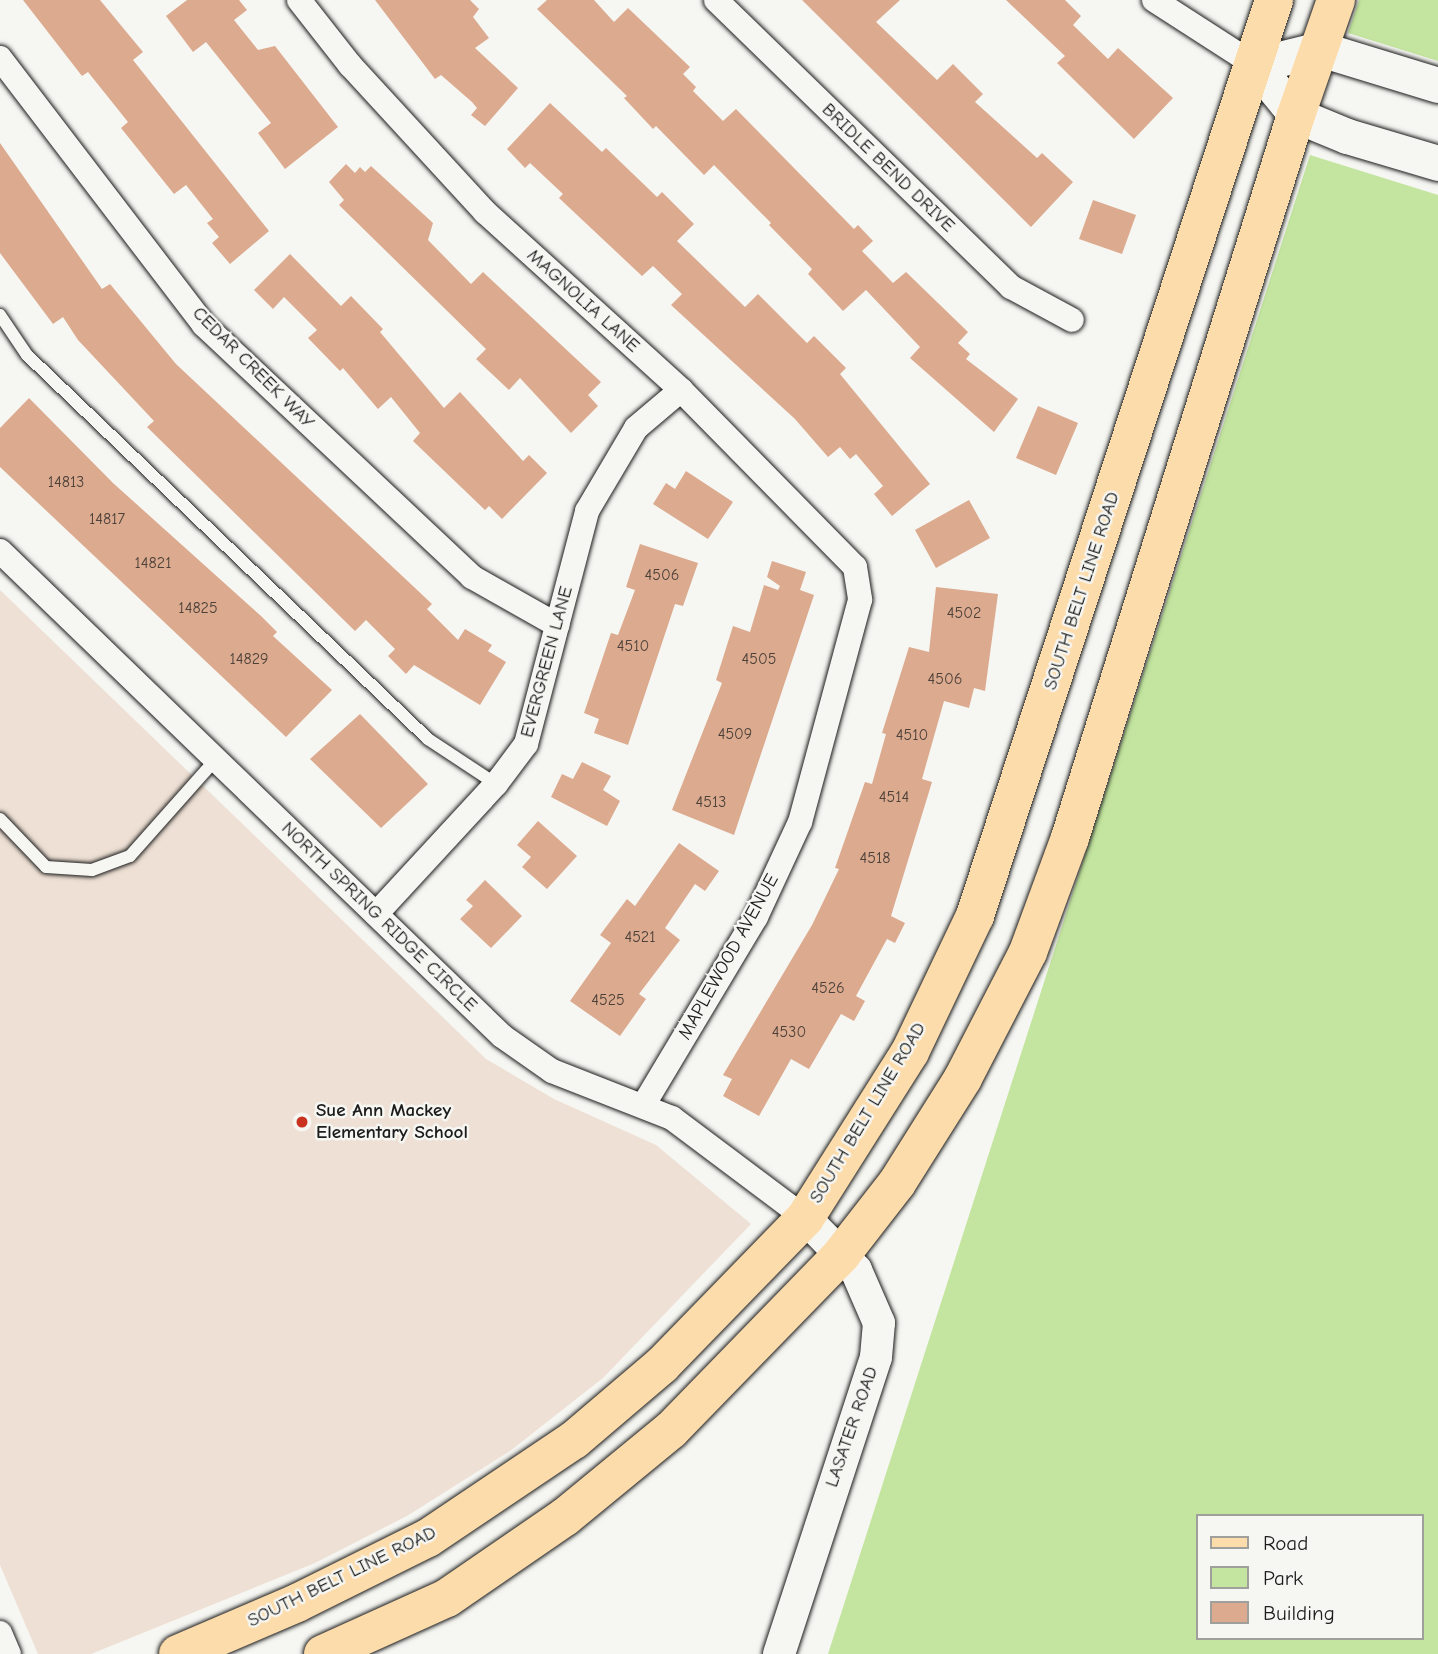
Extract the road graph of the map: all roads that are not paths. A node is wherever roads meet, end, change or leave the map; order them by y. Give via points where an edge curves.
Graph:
1 (299, 0) edge
2 (716, 0) edge
3 (1154, 0) edge
4 (1274, 0) edge
5 (1336, 0) edge
6 (1320, 49) junction
7 (0, 58) edge
8 (1255, 65) junction
9 (1438, 85) edge
10 (1296, 114) junction
11 (1438, 163) edge
12 (0, 315) edge
13 (1072, 320) dead end
14 (681, 390) junction
15 (0, 551) edge
16 (860, 600) joint
17 (557, 625) junction
18 (216, 759) junction
19 (495, 784) junction
20 (0, 819) edge
21 (376, 914) junction
22 (643, 1106) junction
23 (805, 1218) junction
24 (841, 1255) junction
25 (0, 1633) edge
26 (9, 1654) edge
27 (178, 1654) edge
28 (323, 1654) edge
29 (779, 1654) edge

1 - 14 street, MAGNOLIA LANE via 350,65 485,212
2 - 13 street, BRIDLE BEND DRIVE via 1011,287
3 - 8 street
4 - 8 main road, SOUTH BELT LINE ROAD
5 - 6 main road
6 - 8 main road
6 - 9 main road
6 - 10 main road
7 - 17 street, CEDAR CREEK WAY via 204,325 472,577
8 - 10 main road
8 - 23 main road, SOUTH BELT LINE ROAD via 975,916 910,1052
10 - 11 main road via 1347,136
10 - 24 main road via 1070,838 1028,952 963,1078 897,1183
12 - 19 lane via 27,355 418,729
14 - 16 street, MAGNOLIA LANE via 855,567
14 - 17 street, EVERGREEN LANE via 636,428 587,511
15 - 18 street, NORTH SPRING RIDGE CIRCLE
16 - 22 street, MAPLEWOOD AVENUE via 800,822 756,917
17 - 19 street, EVERGREEN LANE via 526,744
18 - 20 lane via 130,856 92,870 46,867
18 - 21 street, NORTH SPRING RIDGE CIRCLE
19 - 21 street, EVERGREEN LANE
21 - 22 street, NORTH SPRING RIDGE CIRCLE via 502,1036 552,1071
22 - 23 street, NORTH SPRING RIDGE CIRCLE via 672,1118
23 - 24 street, LASATER ROAD
23 - 27 main road, SOUTH BELT LINE ROAD via 662,1366 574,1440 428,1538 297,1603
24 - 28 main road via 671,1430 565,1517 447,1598
24 - 29 street, LASATER ROAD via 856,1270 879,1323 876,1357
25 - 26 street

